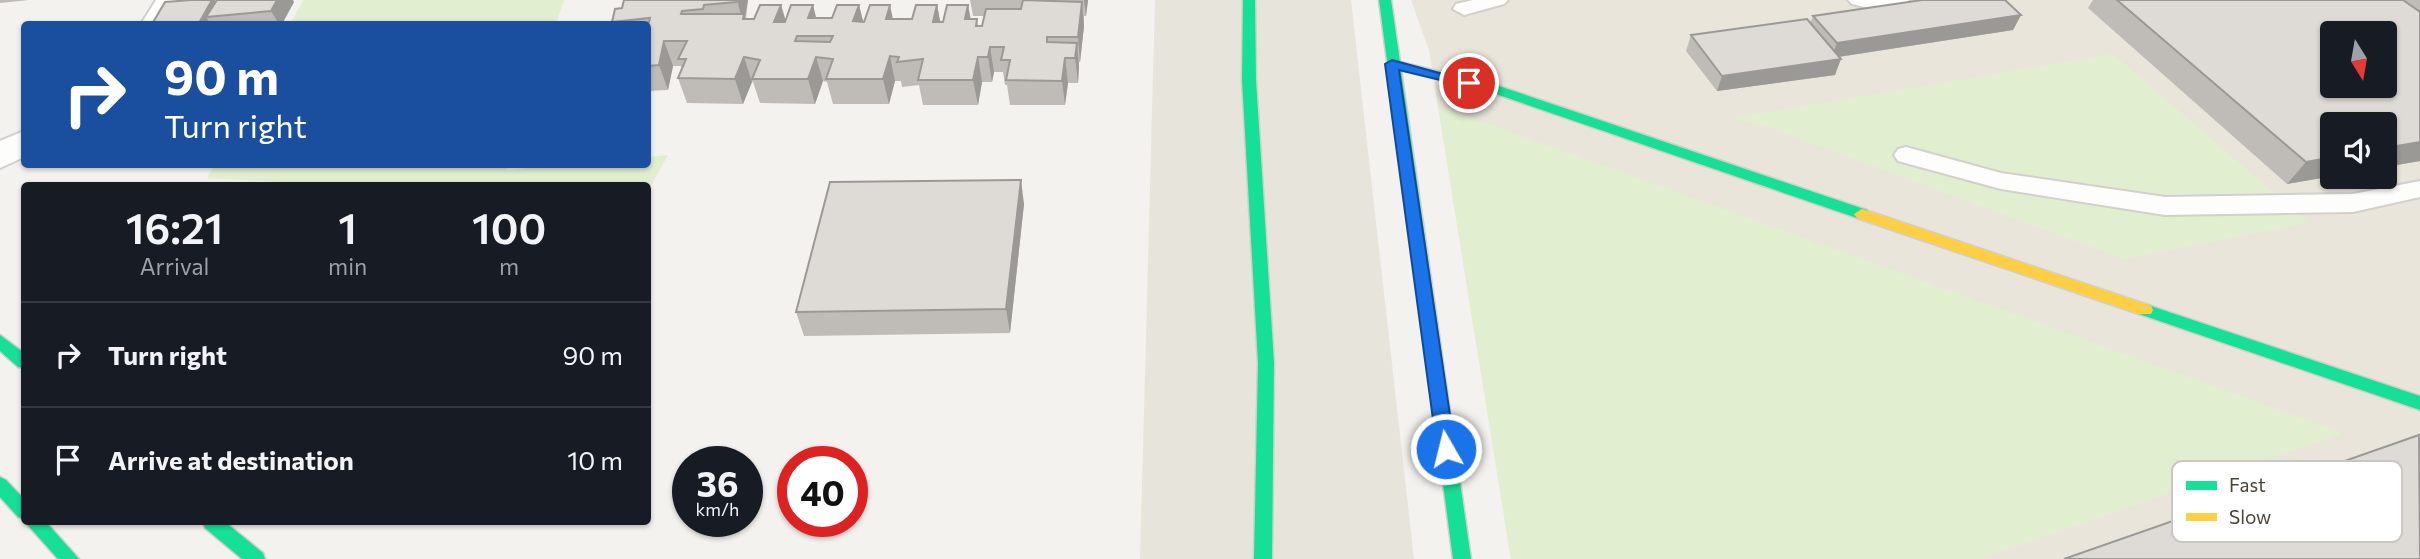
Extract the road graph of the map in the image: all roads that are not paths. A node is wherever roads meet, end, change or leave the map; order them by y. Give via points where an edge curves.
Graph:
1 (171, 0) edge
2 (1249, 0) edge
3 (1385, 0) edge
4 (1497, 0) edge
5 (1859, 0) edge
6 (1898, 0) edge
7 (1464, 9) dead end
8 (158, 21) edge
9 (1392, 64) junction
10 (21, 144) edge
11 (1906, 155) dead end
12 (0, 156) edge
13 (2420, 189) edge
14 (0, 341) edge
15 (21, 359) edge
16 (2420, 403) edge
17 (0, 485) edge
18 (21, 508) edge
19 (37, 525) edge
20 (216, 525) edge
21 (70, 559) edge
22 (256, 559) edge
23 (1263, 559) edge
24 (1462, 559) edge

1 - 8 street
2 - 23 street via 1249,80 1266,363
3 - 9 street
4 - 7 lane
5 - 6 lane via 1877,4
9 - 16 street via 1494,89
9 - 24 street
10 - 12 street
11 - 13 lane via 2001,181 2165,206 2353,203
14 - 15 street
17 - 18 street
19 - 21 street
20 - 22 street

